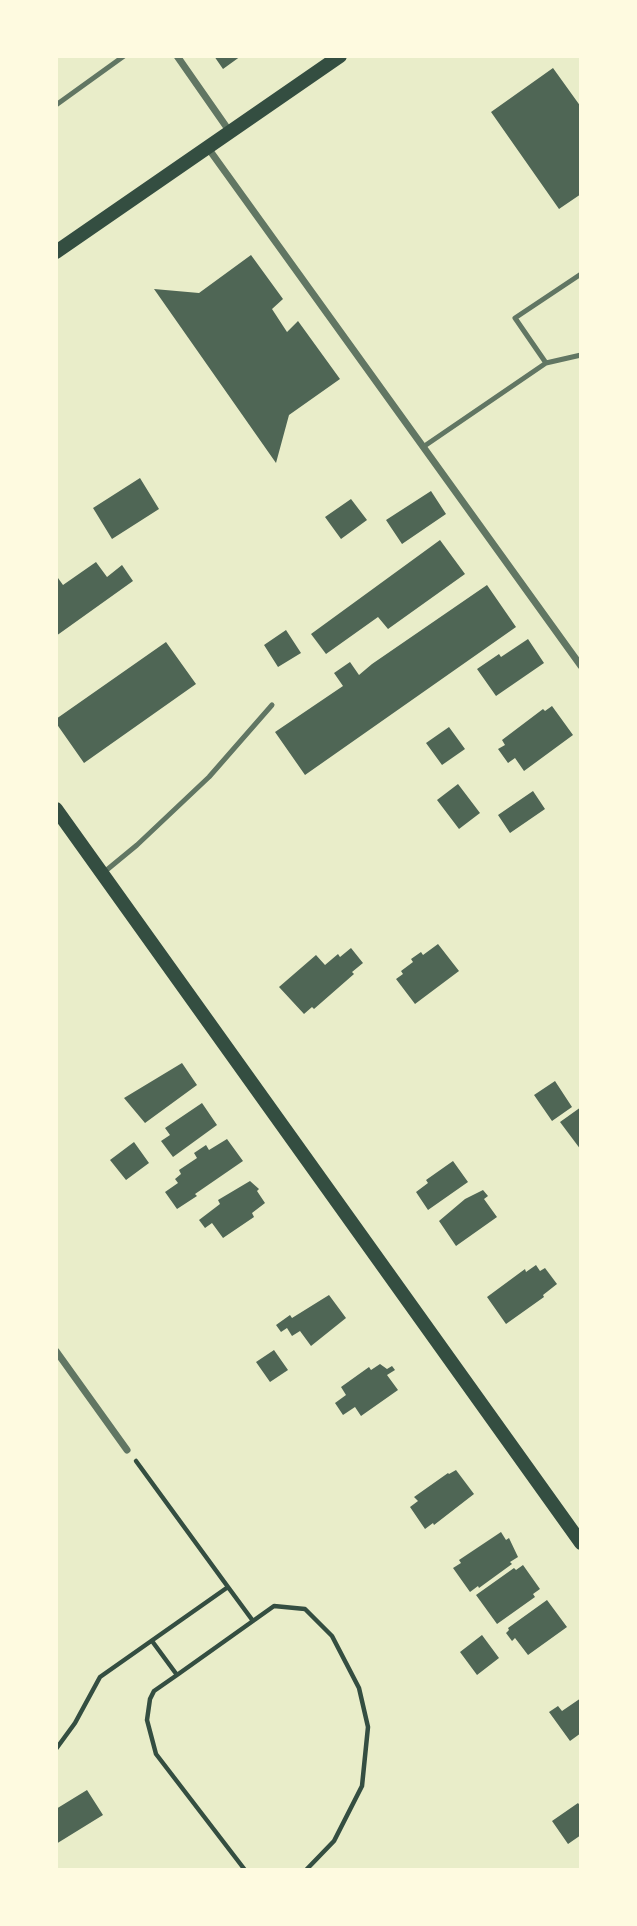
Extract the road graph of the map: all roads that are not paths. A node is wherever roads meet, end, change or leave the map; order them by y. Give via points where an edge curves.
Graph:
1 (124, 56) edge
2 (177, 56) edge
3 (340, 56) edge
4 (56, 105) edge
5 (230, 132) junction
6 (207, 147) junction
7 (56, 252) edge
8 (581, 274) edge
9 (581, 355) edge
10 (546, 363) junction
11 (423, 447) junction
12 (581, 666) edge
13 (272, 705) dead end
14 (56, 809) edge
15 (102, 874) junction
16 (56, 1351) edge
17 (127, 1450) road end
18 (581, 1543) edge

1 - 4 lane
2 - 5 street
3 - 5 main road
5 - 6 main road
6 - 7 main road
6 - 11 street
8 - 10 lane via 516,317
9 - 10 lane
10 - 11 lane
11 - 12 street
13 - 15 lane via 209,778
14 - 15 main road
15 - 18 main road
16 - 17 street

